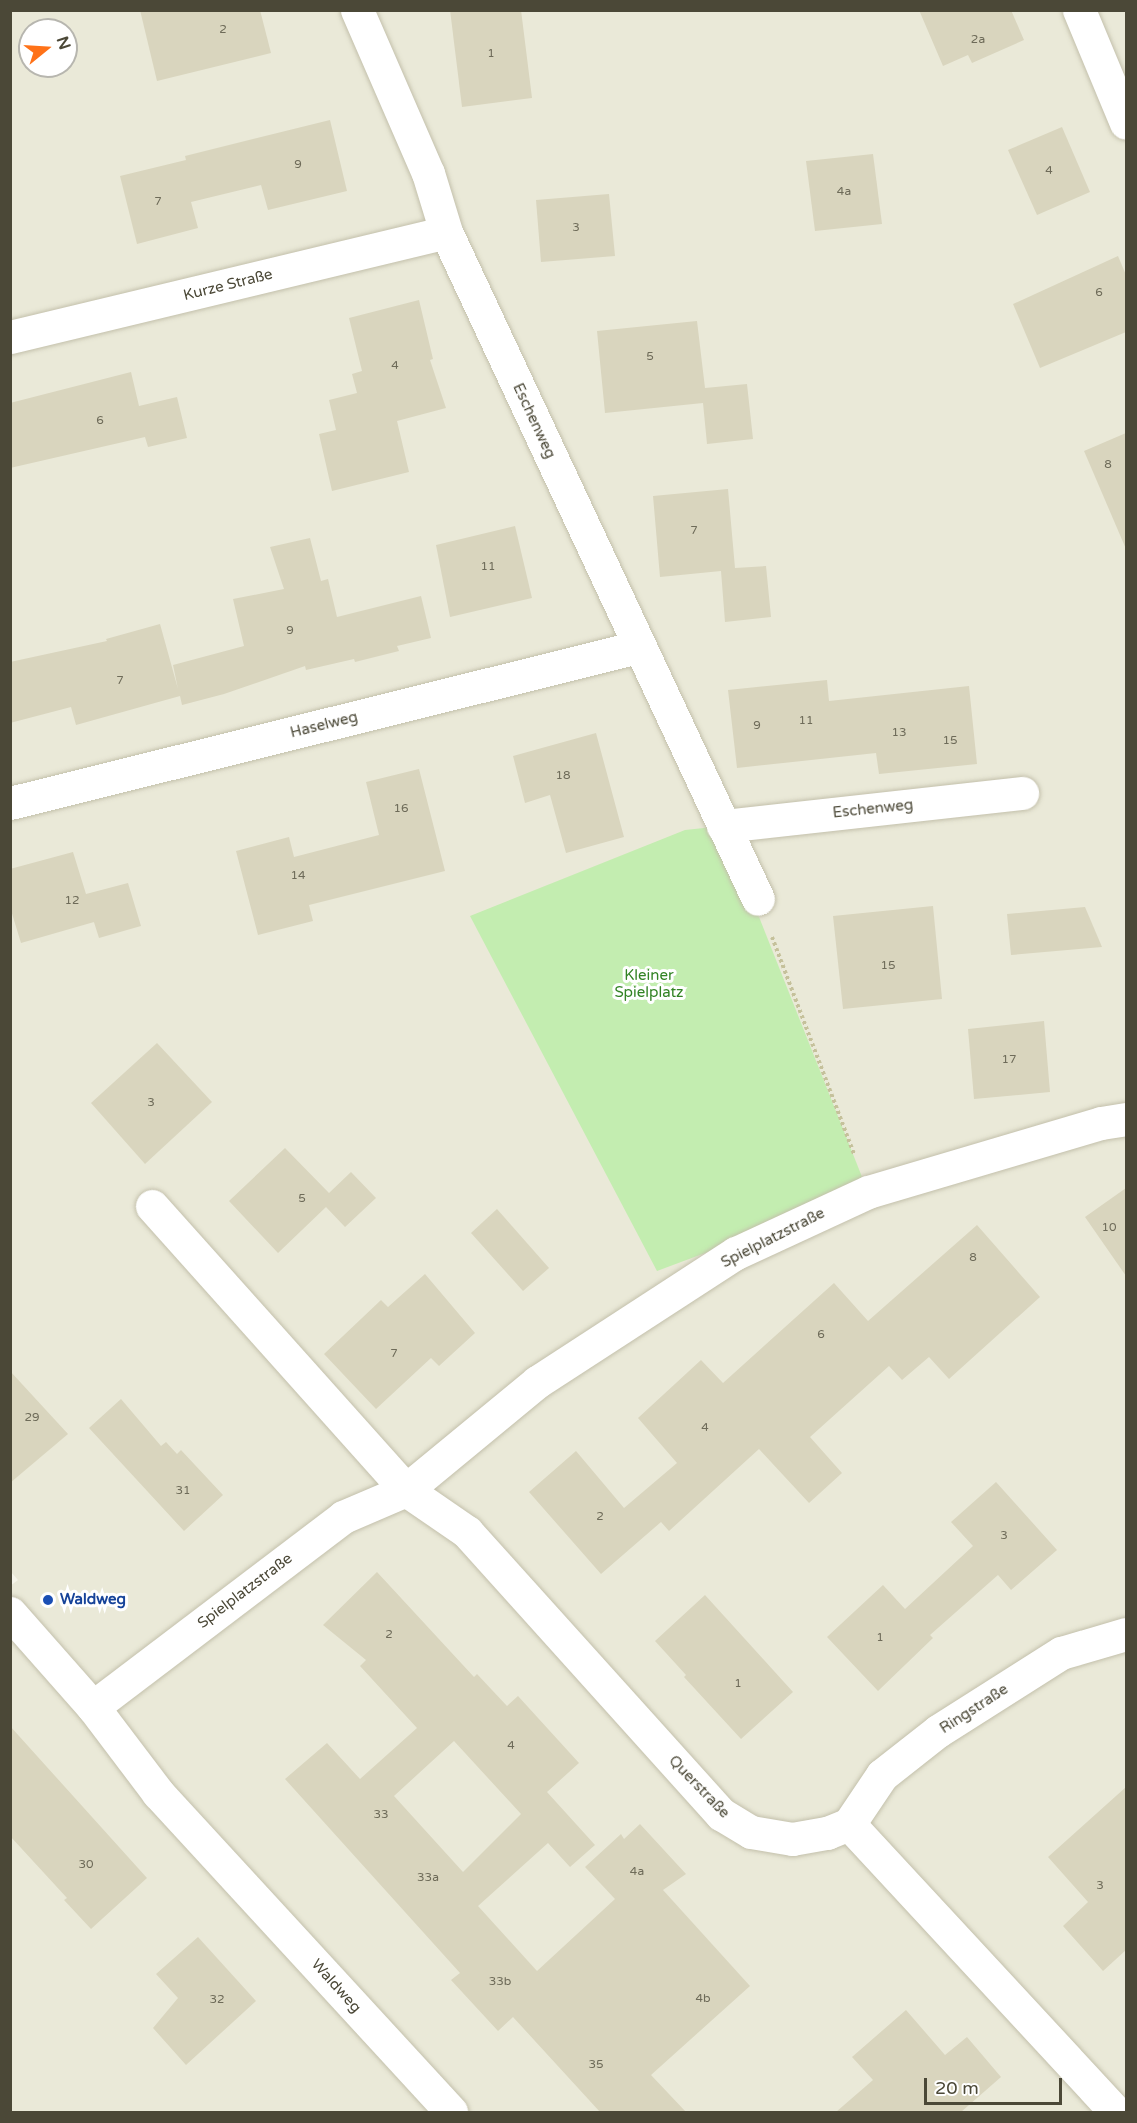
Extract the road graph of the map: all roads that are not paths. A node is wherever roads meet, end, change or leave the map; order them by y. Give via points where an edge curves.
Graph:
1 (357, 10) edge
2 (1079, 10) edge
3 (1126, 123) edge
4 (446, 232) junction
5 (10, 338) edge
6 (638, 647) junction
7 (1022, 793) dead end
8 (10, 803) edge
9 (723, 826) junction
10 (758, 899) road end
11 (1126, 1119) edge
12 (152, 1206) dead end
13 (406, 1490) junction
14 (10, 1613) edge
15 (1126, 1634) edge
16 (93, 1707) junction
17 (849, 1824) junction
18 (451, 2112) edge
19 (1116, 2112) edge

1 - 4 street, Eschenweg via 428,173
2 - 3 street
4 - 5 street, Kurze Straße
4 - 6 street, Eschenweg
6 - 8 street, Haselweg
6 - 9 street, Eschenweg
7 - 9 street, Eschenweg
9 - 10 street, Eschenweg
11 - 13 street, Spielplatzstraße via 868,1191 736,1253 537,1382
12 - 13 street
13 - 16 street, Spielplatzstraße via 343,1517
13 - 17 street, Querstraße via 467,1532 721,1814 751,1832 792,1839 827,1833
14 - 16 street, Waldweg
15 - 17 street, Ringstraße via 1061,1653 938,1731 882,1776
16 - 18 street, Waldweg via 158,1792
17 - 19 street

